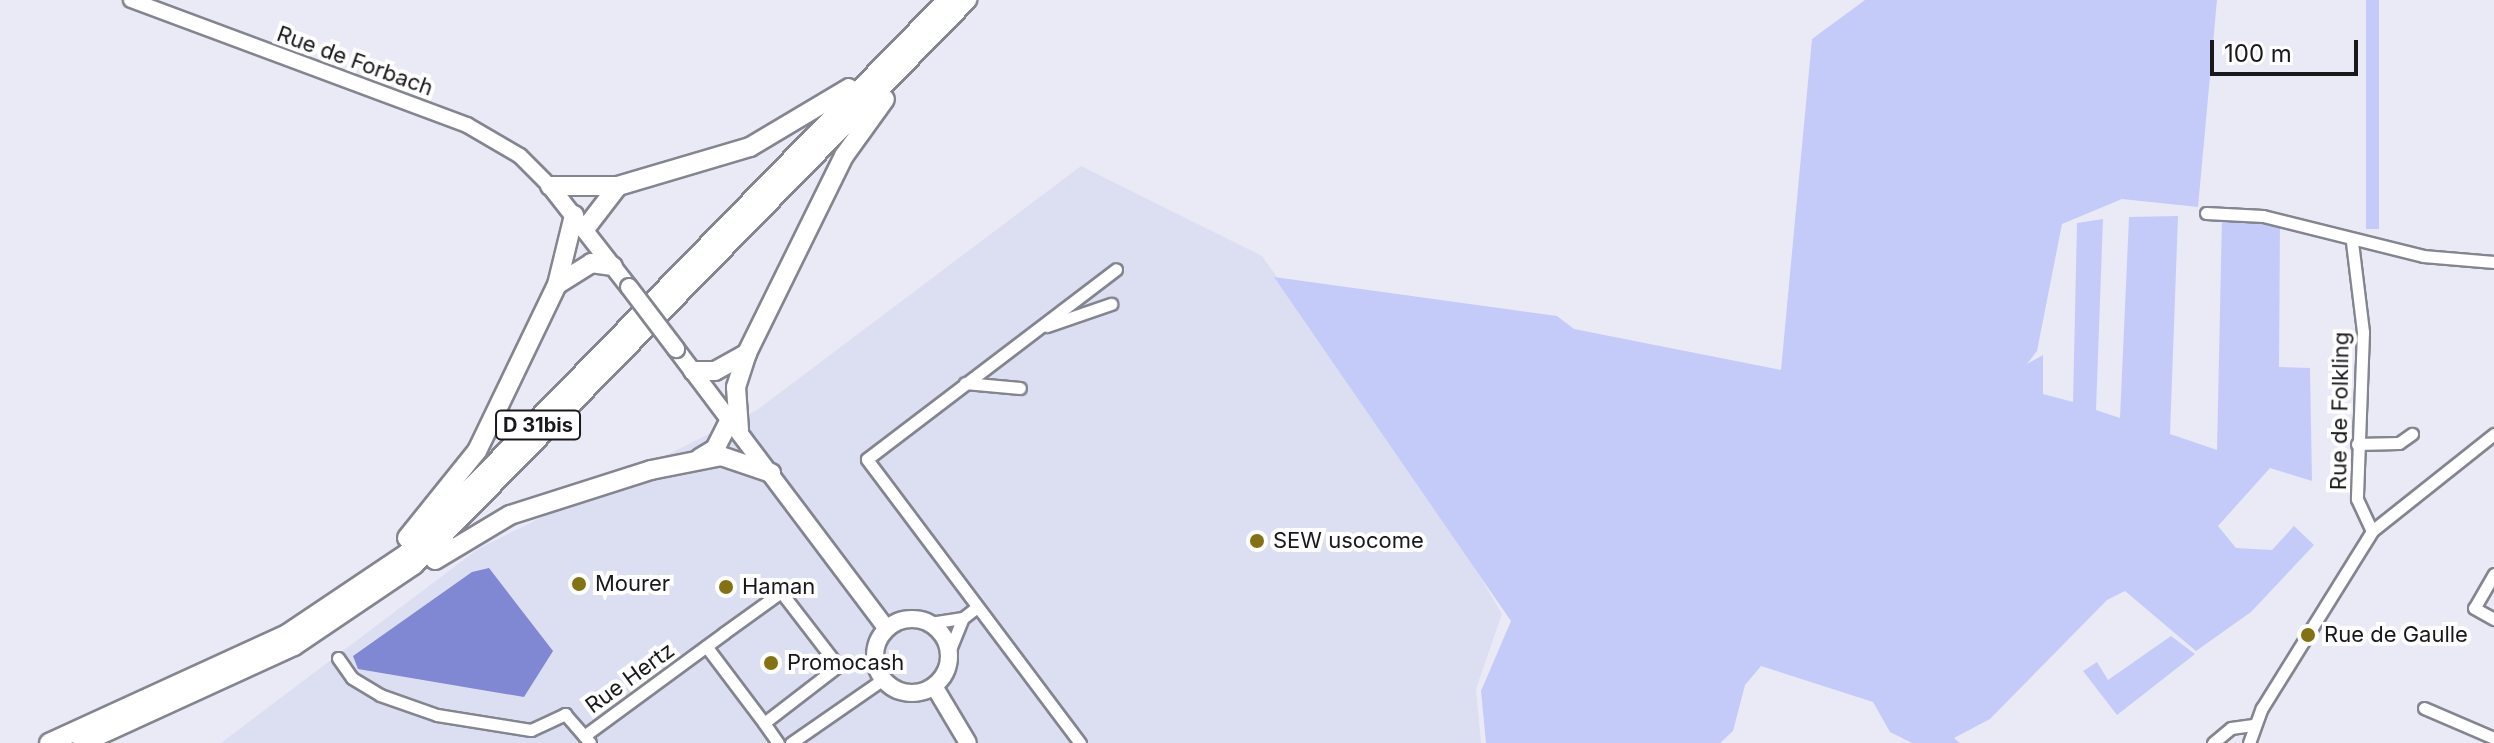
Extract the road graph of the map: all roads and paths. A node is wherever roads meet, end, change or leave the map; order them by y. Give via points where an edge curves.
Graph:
1 (131, 0) edge
2 (947, 0) edge
3 (968, 0) edge
4 (916, 33) junction
5 (550, 186) junction
6 (618, 186) junction
7 (2206, 213) dead end
8 (580, 222) junction
9 (2352, 242) junction
10 (2494, 262) edge
11 (613, 266) junction
12 (1116, 269) dead end
13 (557, 285) junction
14 (1111, 304) dead end
15 (1037, 330) junction
16 (747, 353) junction
17 (693, 371) junction
18 (965, 383) junction
19 (1020, 388) dead end
20 (734, 424) junction
21 (2412, 434) dead end
22 (2494, 434) edge
23 (2357, 444) junction
24 (700, 458) junction
25 (771, 473) junction
26 (2372, 531) junction
27 (2494, 574) edge
28 (977, 607) junction
29 (334, 615) junction
30 (963, 618) junction
31 (2494, 619) edge
32 (930, 623) junction
33 (886, 628) junction
34 (706, 646) junction
35 (949, 652) junction
36 (338, 658) dead end
37 (882, 680) junction
38 (934, 686) junction
39 (2424, 708) dead end
40 (764, 723) junction
41 (2253, 725) junction
42 (2494, 738) edge
43 (587, 739) edge
44 (49, 743) edge
45 (82, 743) edge
46 (778, 743) edge
47 (791, 743) edge
48 (968, 743) edge
49 (1080, 743) edge
50 (2213, 743) edge
51 (2249, 743) edge

1 - 5 street, Rue de Forbach via 467,125 520,156
2 - 4 highway, D 31bis
3 - 16 highway via 844,156
3 - 29 highway, D 31bis via 466,518
4 - 6 highway via 796,126
4 - 29 highway, D 31bis via 456,509
5 - 6 highway
5 - 8 main road
6 - 8 highway
7 - 9 street via 2263,216
8 - 11 main road
8 - 13 highway
9 - 10 street
9 - 23 street, Rue de Folkling via 2363,332
11 - 13 highway via 591,263
11 - 17 main road, bridge
12 - 15 street
13 - 29 highway via 469,463 422,524
14 - 15 street
15 - 18 street
16 - 17 highway via 715,371
16 - 20 highway via 736,387
17 - 20 main road
18 - 19 street
18 - 28 street via 867,459
20 - 24 highway via 715,449
20 - 25 main road
21 - 23 street via 2399,443
22 - 26 street
23 - 26 street, Rue de Folkling via 2357,499
24 - 25 highway via 737,458
24 - 29 highway via 510,515
25 - 33 main road
26 - 41 street
27 - 31 street via 2474,608
28 - 30 street
28 - 49 street
29 - 44 highway, D 31bis
29 - 45 highway, D 31bis via 248,670
30 - 32 street
30 - 35 street
32 - 33 main road via 901,620
32 - 35 main road
33 - 37 main road via 874,653
34 - 40 street, Rue Hertz
34 - 40 street, Rue Hertz via 781,592 838,666
34 - 43 street, Rue Hertz
35 - 38 main road
36 - 43 street via 352,678 380,695 437,715 531,730 565,714
37 - 38 main road via 905,694
37 - 47 street
38 - 48 main road
39 - 42 street
40 - 46 street
41 - 50 street via 2231,728
41 - 51 street

